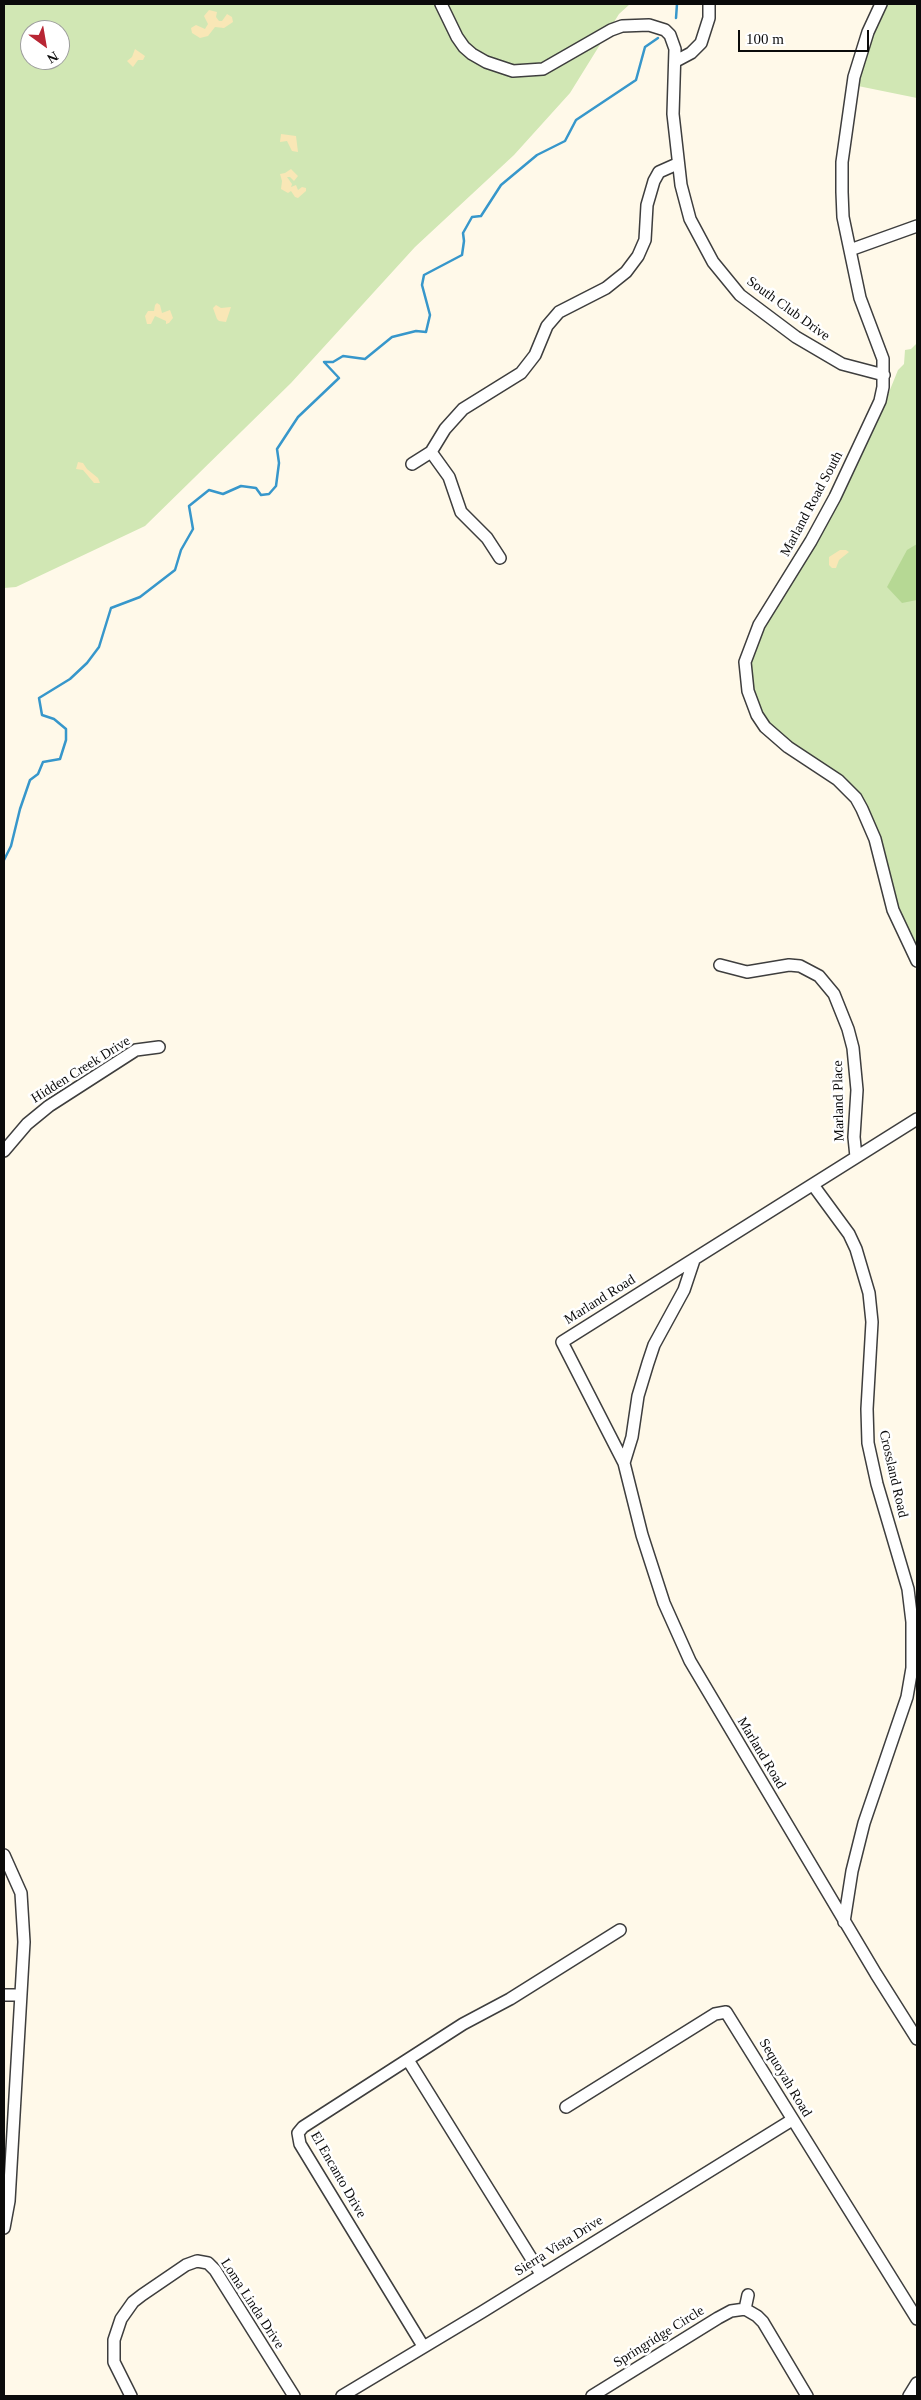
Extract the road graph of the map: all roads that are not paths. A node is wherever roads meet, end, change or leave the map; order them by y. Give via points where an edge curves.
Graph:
1 (441, 4) edge
2 (708, 4) edge
3 (882, 4) edge
4 (676, 61) junction
5 (677, 164) junction
6 (917, 226) edge
7 (850, 250) junction
8 (884, 375) junction
9 (431, 452) junction
10 (412, 464) dead end
11 (500, 558) dead end
12 (917, 961) edge
13 (720, 964) dead end
14 (159, 1047) dead end
15 (917, 1119) edge
16 (4, 1151) edge
17 (856, 1157) junction
18 (813, 1185) junction
19 (694, 1260) junction
20 (624, 1463) junction
21 (4, 1855) edge
22 (844, 1922) junction
23 (620, 1930) dead end
24 (20, 1994) junction
25 (4, 1995) edge
26 (917, 2039) edge
27 (408, 2060) junction
28 (566, 2107) dead end
29 (792, 2120) junction
30 (4, 2228) edge
31 (541, 2274) junction
32 (748, 2295) dead end
33 (745, 2309) junction
34 (917, 2319) edge
35 (423, 2346) junction
36 (917, 2383) edge
37 (131, 2396) edge
38 (294, 2396) edge
39 (342, 2396) edge
40 (592, 2396) edge
41 (807, 2396) edge
42 (909, 2396) edge

1 - 4 street, South Club Drive via 457,38 468,50 486,62 513,71 543,69 611,30 637,24 659,27 670,35
2 - 4 street via 709,18 701,43
3 - 7 street, Marland Road South via 868,32 854,77 846,127 842,192
4 - 5 street, South Club Drive via 673,114
5 - 8 street, South Club Drive via 690,219 713,262 740,295 832,360 856,370
5 - 9 street via 659,172 654,181 646,205 645,240 626,272 606,288 560,312 547,326 529,365 455,415
6 - 7 street
7 - 8 street, Marland Road South via 860,298 883,359
8 - 12 street, Marland Road South via 880,401 835,497 759,624 745,662 748,691 765,727 788,748 838,780 862,808 875,839 893,910
9 - 10 street
9 - 11 street via 449,477 461,512 487,538
13 - 17 street, Marland Place via 748,972 800,966 819,976 834,994 853,1048
14 - 16 street, Hidden Creek Drive via 136,1050 49,1106 27,1124
15 - 17 street, Marland Road
17 - 18 street, Marland Road
18 - 19 street, Marland Road
18 - 22 street, Crossland Road via 852,1242 869,1293 872,1322 868,1443 908,1589 912,1640 907,1697 855,1855
19 - 20 street via 684,1290 651,1354 638,1396
19 - 20 street, Marland Road via 562,1342
20 - 22 street, Marland Road via 664,1603 690,1661
21 - 24 street via 21,1894 24,1942
22 - 26 street, Marland Road
23 - 27 street, El Encanto Drive
24 - 25 street
24 - 30 street via 9,2201
27 - 31 street
27 - 35 street, El Encanto Drive via 303,2127 298,2138
28 - 29 street, Sequoyah Road via 720,2011 730,2016
29 - 31 street, Sierra Vista Drive
29 - 34 street, Sequoyah Road
31 - 35 street, Sierra Vista Drive
32 - 33 street
33 - 40 street, Springridge Circle via 718,2318
33 - 41 street via 763,2322
35 - 39 street, Sierra Vista Drive
36 - 42 street
37 - 38 street, Loma Linda Drive via 114,2362 114,2340 121,2319 142,2295 196,2261 208,2263 215,2270

